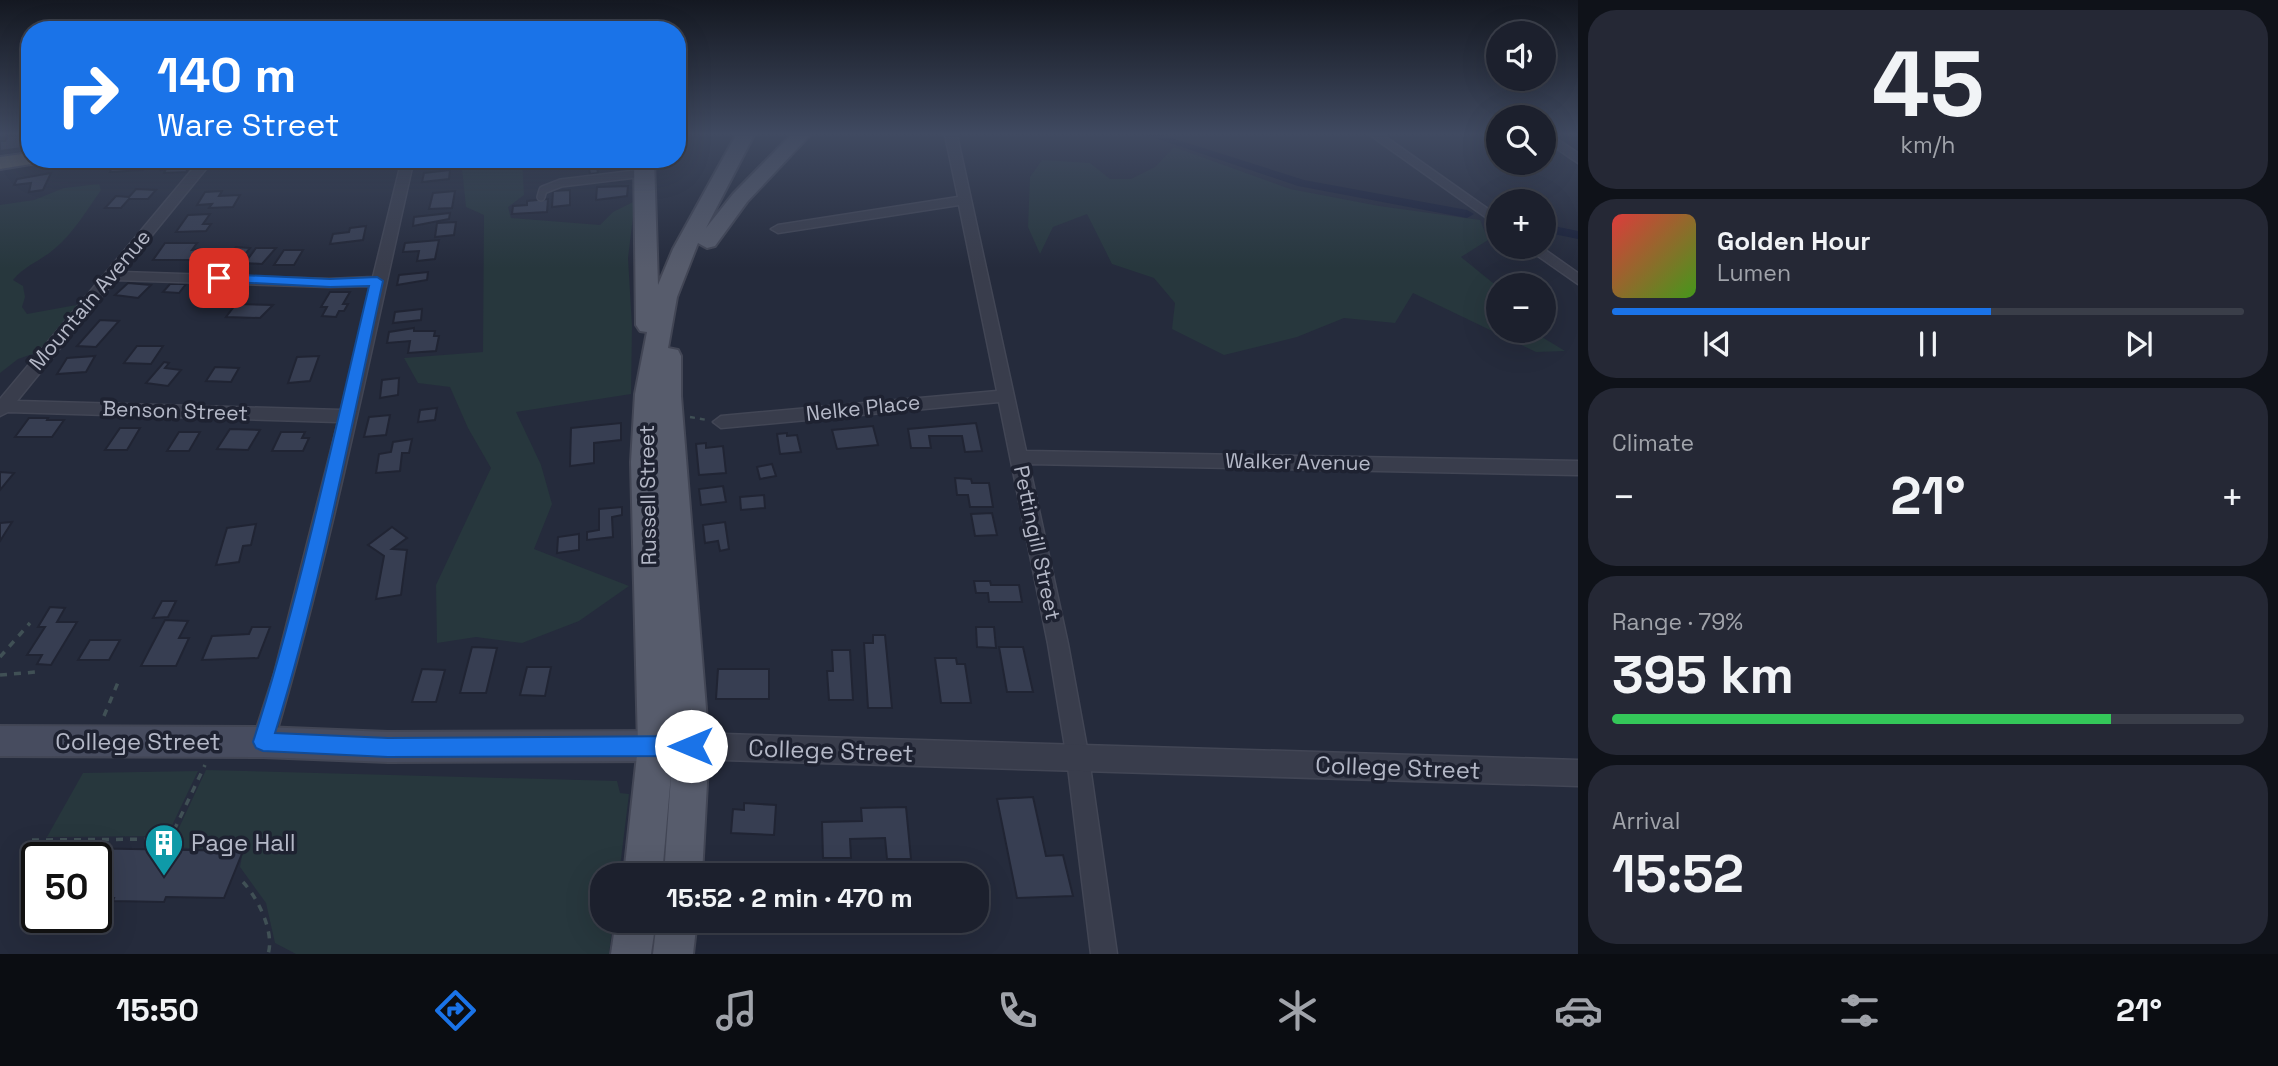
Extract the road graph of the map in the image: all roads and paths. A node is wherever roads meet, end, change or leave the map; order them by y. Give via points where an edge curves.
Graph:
1 (191, 180) edge
2 (403, 180) edge
3 (578, 180) edge
4 (644, 180) edge
5 (723, 180) edge
6 (737, 180) edge
7 (758, 180) edge
8 (961, 180) edge
9 (1438, 180) edge
10 (541, 197) dead end
11 (965, 200) junction
12 (1486, 213) edge
13 (778, 229) dead end
14 (708, 242) junction
15 (1549, 259) edge
16 (112, 276) junction
17 (1578, 280) edge
18 (377, 281) junction
19 (648, 394) junction
20 (1005, 396) junction
21 (2, 408) edge
22 (346, 416) junction
23 (683, 416) dead end
24 (721, 422) joint
25 (1018, 457) junction
26 (1578, 468) edge
27 (30, 623) dead end
28 (0, 657) edge
29 (36, 672) dead end
30 (0, 675) edge
31 (119, 680) dead end
32 (104, 716) dead end
33 (0, 741) edge
34 (263, 742) junction
35 (674, 746) junction
36 (1078, 759) junction
37 (205, 765) dead end
38 (1578, 773) edge
39 (32, 840) dead end
40 (646, 863) edge
41 (681, 863) edge
42 (243, 882) dead end
43 (634, 933) edge
44 (675, 933) edge
45 (270, 953) edge
46 (631, 954) edge
47 (673, 954) edge
48 (1104, 954) edge

1 - 16 street, Mountain Avenue
2 - 18 street
3 - 10 lane via 543,190
4 - 19 main road
5 - 19 main road, Russell Street via 684,249 664,297
6 - 14 main road, Russell Street
7 - 14 main road
8 - 11 street, Pettingill Street
9 - 12 street
11 - 13 street
11 - 20 street, Pettingill Street
14 - 35 main road, Russell Street via 679,307 668,376
15 - 17 street
16 - 18 street
16 - 21 street, Mountain Avenue
18 - 22 street
19 - 35 main road, Russell Street via 645,462
20 - 24 street, Nelke Place
20 - 25 street, Pettingill Street
21 - 22 street, Benson Street
22 - 34 street via 300,612
23 - 24 path
25 - 26 street, Walker Avenue
25 - 36 street, Pettingill Street
27 - 28 path
29 - 30 path
31 - 32 path
33 - 34 main road, College Street
34 - 35 main road, College Street via 388,747
35 - 36 street, College Street
35 - 40 main road, Russell Street
35 - 41 main road, Russell Street
36 - 38 street, College Street
36 - 48 street, Pettingill Street
37 - 39 path via 169,841
42 - 45 path via 251,888 264,919
43 - 46 main road
44 - 47 main road

